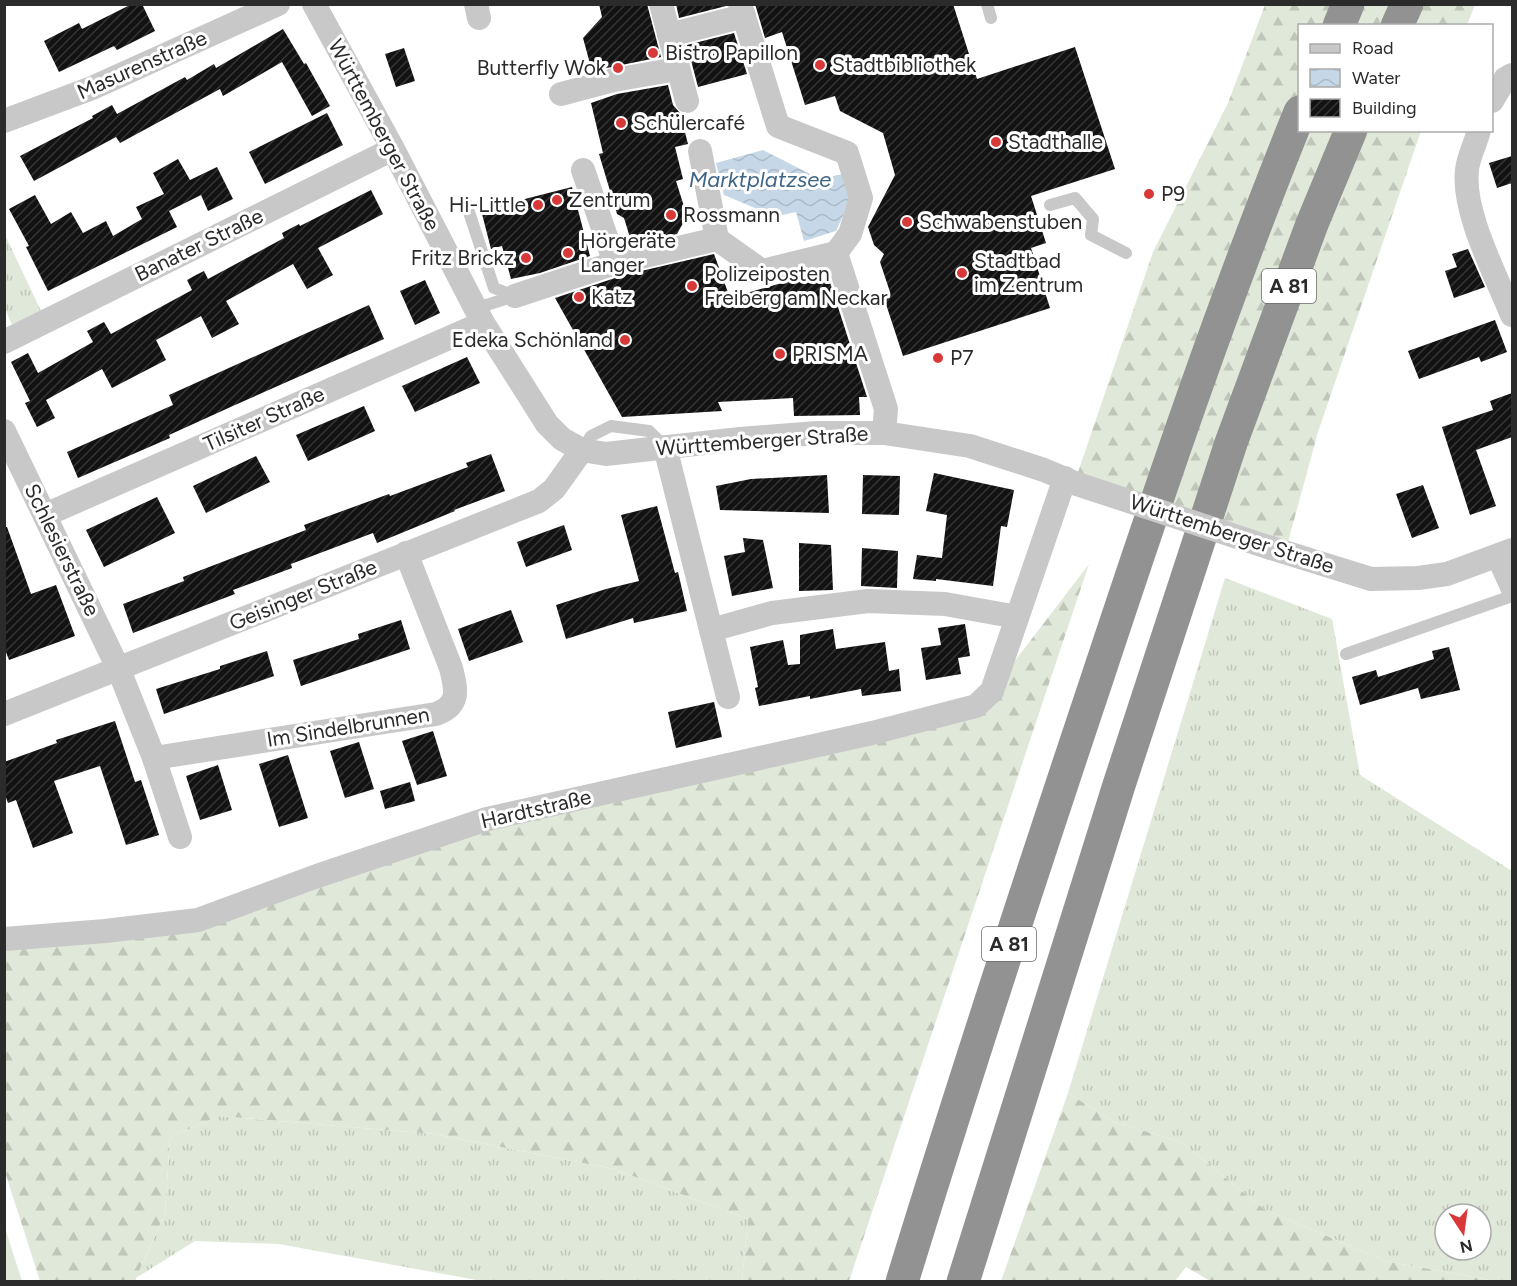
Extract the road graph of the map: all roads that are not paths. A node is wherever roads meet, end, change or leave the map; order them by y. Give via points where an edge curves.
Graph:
1 (278, 4) edge
2 (314, 4) edge
3 (661, 4) edge
4 (987, 4) edge
5 (1348, 4) edge
6 (1407, 4) edge
7 (742, 10) edge
8 (991, 18) dead end
9 (1340, 24) edge
10 (1398, 24) edge
11 (669, 35) junction
12 (677, 69) junction
13 (1512, 75) edge
14 (561, 94) dead end
15 (1493, 98) edge
16 (687, 101) dead end
17 (1298, 115) edge
18 (4, 121) edge
19 (1350, 132) edge
20 (1478, 132) edge
21 (393, 149) junction
22 (700, 151) dead end
23 (583, 170) dead end
24 (466, 203) dead end
25 (1050, 205) dead end
26 (717, 239) junction
27 (836, 253) junction
28 (1126, 253) dead end
29 (615, 263) junction
30 (515, 296) junction
31 (480, 315) junction
32 (1512, 315) edge
33 (4, 342) edge
34 (4, 431) edge
35 (884, 433) junction
36 (665, 447) junction
37 (582, 450) junction
38 (1071, 481) junction
39 (45, 515) junction
40 (406, 553) junction
41 (1505, 553) edge
42 (1512, 587) edge
43 (1512, 596) edge
44 (1017, 617) junction
45 (711, 630) junction
46 (1346, 654) dead end
47 (119, 669) junction
48 (728, 697) dead end
49 (4, 714) edge
50 (154, 758) junction
51 (180, 837) dead end
52 (4, 939) edge
53 (902, 1281) edge
54 (963, 1281) edge

1 - 18 street, Masurenstraße via 93,88
2 - 21 street, Württemberger Straße
3 - 11 street
4 - 8 lane
5 - 9 highway
6 - 10 highway
7 - 11 street
7 - 27 street via 778,126 847,153 861,198 850,234
11 - 12 street
12 - 14 street
12 - 16 street
13 - 15 street via 1504,79
17 - 53 highway, A 81 via 1177,437 960,1092
19 - 54 highway, A 81 via 1231,443
20 - 32 street via 1467,168 1466,194
21 - 31 street, Württemberger Straße
21 - 33 street, Banater Straße
22 - 26 street
23 - 29 street
24 - 30 lane via 494,288
25 - 28 lane via 1075,198 1093,219 1091,234
26 - 27 street via 762,271
26 - 29 street
27 - 35 street via 886,410
29 - 30 street
30 - 31 lane
31 - 37 street, Württemberger Straße via 547,424 562,439
31 - 39 street, Tilsiter Straße
34 - 39 street, Schlesierstraße
35 - 36 street, Württemberger Straße via 817,433
35 - 38 street, Württemberger Straße via 970,446
36 - 37 street, Württemberger Straße via 606,454
36 - 45 street
37 - 40 street, Geisinger Straße via 554,489 539,501
38 - 41 street, Württemberger Straße, bridge via 1371,579 1447,574
38 - 44 street, Hardtstraße
39 - 47 street, Schlesierstraße
40 - 47 street, Geisinger Straße
40 - 50 street, Im Sindelbrunnen via 451,668 454,702 446,710
41 - 42 street
43 - 46 lane
44 - 45 street via 945,604 868,601 772,614
44 - 52 street, Hardtstraße via 992,691 976,706 872,734 487,819 198,920
45 - 48 street
47 - 49 street, Geisinger Straße
47 - 50 street
50 - 51 street

